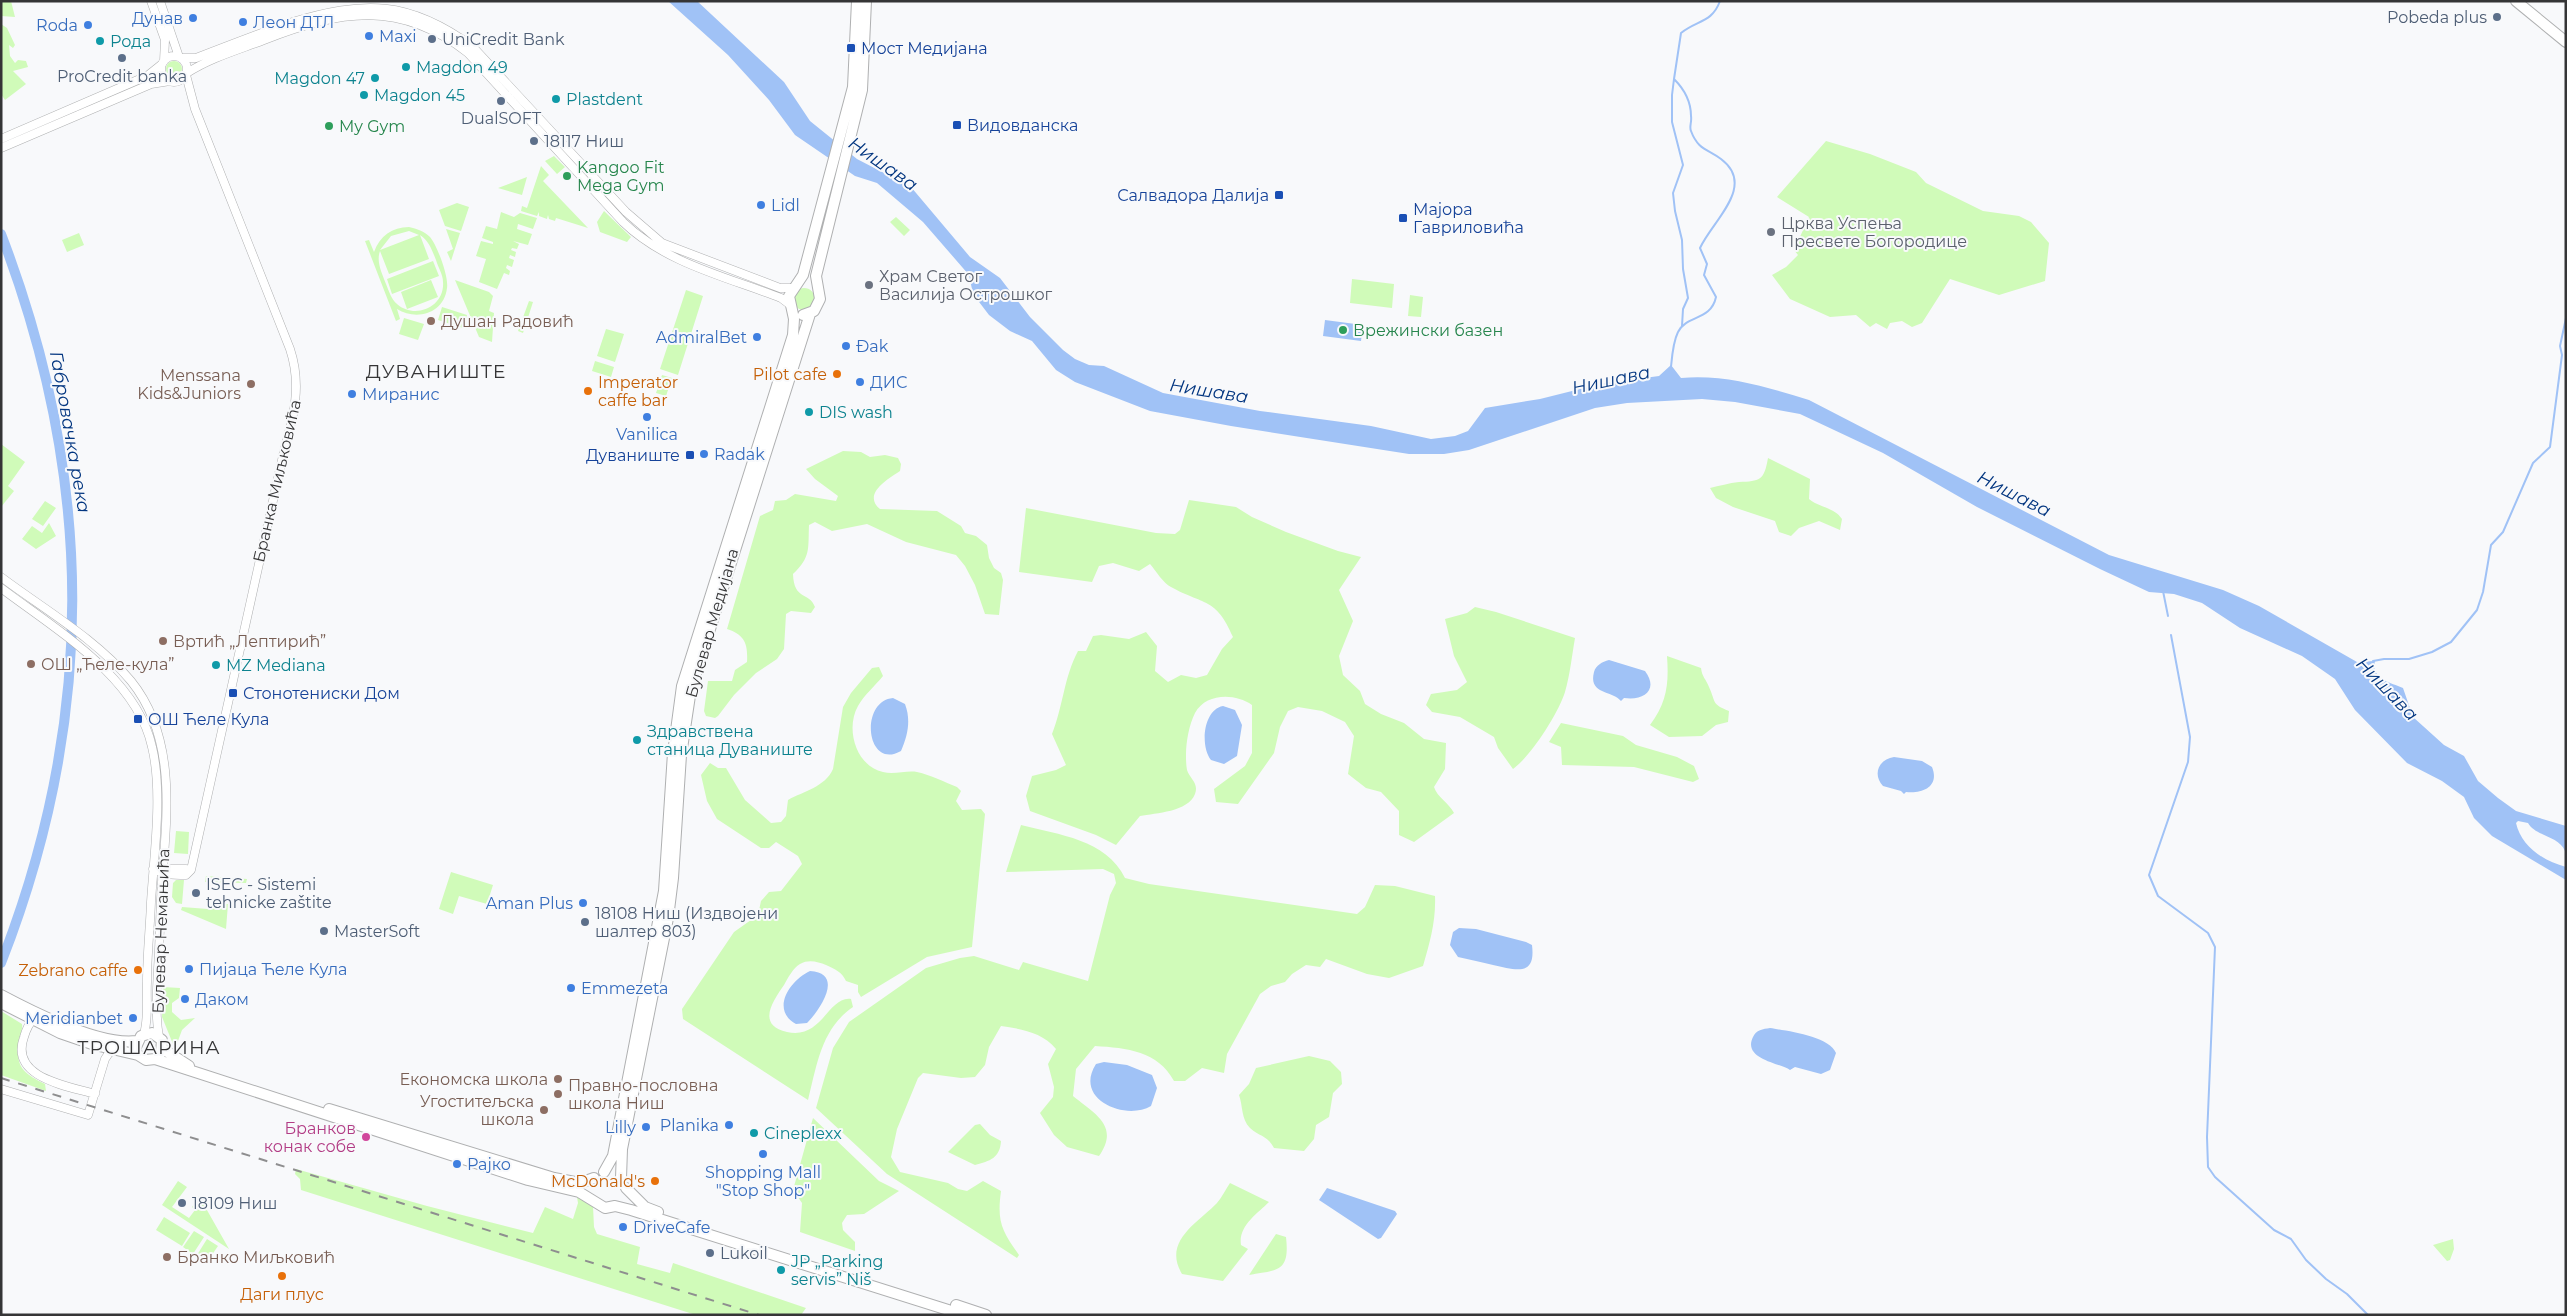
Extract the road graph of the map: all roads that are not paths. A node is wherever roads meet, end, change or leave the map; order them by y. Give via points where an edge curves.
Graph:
1 (151, 1) edge
2 (160, 1) edge
3 (857, 1) edge
4 (866, 1) edge
5 (2516, 1) edge
6 (373, 2) edge
7 (343, 3) edge
8 (2566, 42) edge
9 (180, 58) junction
10 (163, 63) junction
11 (186, 74) junction
12 (171, 81) junction
13 (195, 109) junction
14 (849, 120) junction
15 (1, 139) edge
16 (1, 148) edge
17 (795, 287) junction
18 (818, 292) junction
19 (791, 307) junction
20 (810, 314) junction
21 (1, 578) edge
22 (1, 588) edge
23 (20, 592) junction
24 (16, 599) junction
25 (35, 602) junction
26 (30, 610) junction
27 (154, 870) junction
28 (165, 873) junction
29 (1, 995) edge
30 (1, 1003) edge
31 (42, 1015) junction
32 (32, 1020) junction
33 (159, 1036) junction
34 (140, 1038) junction
35 (118, 1049) junction
36 (163, 1049) junction
37 (138, 1055) junction
38 (155, 1059) junction
39 (1, 1089) edge
40 (95, 1094) junction
41 (604, 1172) junction
42 (594, 1178) junction
43 (624, 1183) junction
44 (592, 1199) junction
45 (615, 1206) junction
46 (964, 1315) edge
47 (986, 1315) edge

1 - 10 street via 165,40
2 - 9 street
3 - 14 main road, Булевар Медијана
4 - 14 main road, Булевар Медијана via 862,90
5 - 8 main road
6 - 7 street
6 - 17 street via 416,10 461,36 626,212 662,243 774,286
7 - 9 street via 196,58
9 - 10 street via 171,57
9 - 11 street via 186,63
10 - 12 street via 162,74
10 - 15 street via 147,76
11 - 12 street via 180,80
11 - 13 street, Бранка Миљковића
11 - 19 street via 279,34 337,14 371,10 413,17 445,33 468,52 642,239 673,257 781,298
12 - 13 street, Бранка Миљковића via 183,91
12 - 16 street via 151,84
13 - 28 street, Бранка Миљковића via 290,349 297,392 191,864 187,874
14 - 17 main road, Булевар Медијана via 804,275
14 - 18 main road, Булевар Медијана via 834,204 816,276
17 - 18 main road via 811,286
17 - 19 main road, Булевар Медијана via 789,296
18 - 20 main road, Булевар Медијана via 818,306
19 - 20 main road via 801,315
19 - 41 main road, Булевар Медијана via 792,334 682,686 673,753 661,912 613,1156
20 - 43 main road, Булевар Медијана via 691,689 668,918 622,1149
21 - 23 street, Булевар Немањића
22 - 24 street, Булевар Немањића
23 - 24 street via 21,598
23 - 25 street, Булевар Немањића
24 - 26 street, Булевар Немањића
25 - 26 street via 29,604
25 - 28 street, Булевар Немањића via 110,659 144,700 158,731 166,774
26 - 27 street, Булевар Немањића via 104,668 138,710 149,735 156,776
27 - 28 street, Бранка Миљковића
27 - 34 street, Булевар Немањића via 148,1019
28 - 33 street, Булевар Немањића via 157,993
29 - 31 main road
30 - 32 main road
31 - 32 street
31 - 34 main road via 110,1040
32 - 35 main road via 95,1045
32 - 40 street via 21,1047 28,1068 40,1077
33 - 34 main road, Булевар Немањића via 152,1033
33 - 36 main road
34 - 37 main road via 136,1048
35 - 37 main road
35 - 40 street via 107,1056
36 - 38 main road
36 - 42 main road via 204,1072 524,1170 568,1182 580,1183
37 - 38 main road via 146,1060
38 - 44 main road via 532,1182 579,1192
39 - 40 street via 88,1116
41 - 42 main road
41 - 43 main road via 616,1174
42 - 44 main road via 590,1188
43 - 45 main road via 624,1199
43 - 47 main road via 636,1199 651,1210
44 - 45 main road via 605,1208
45 - 46 main road

